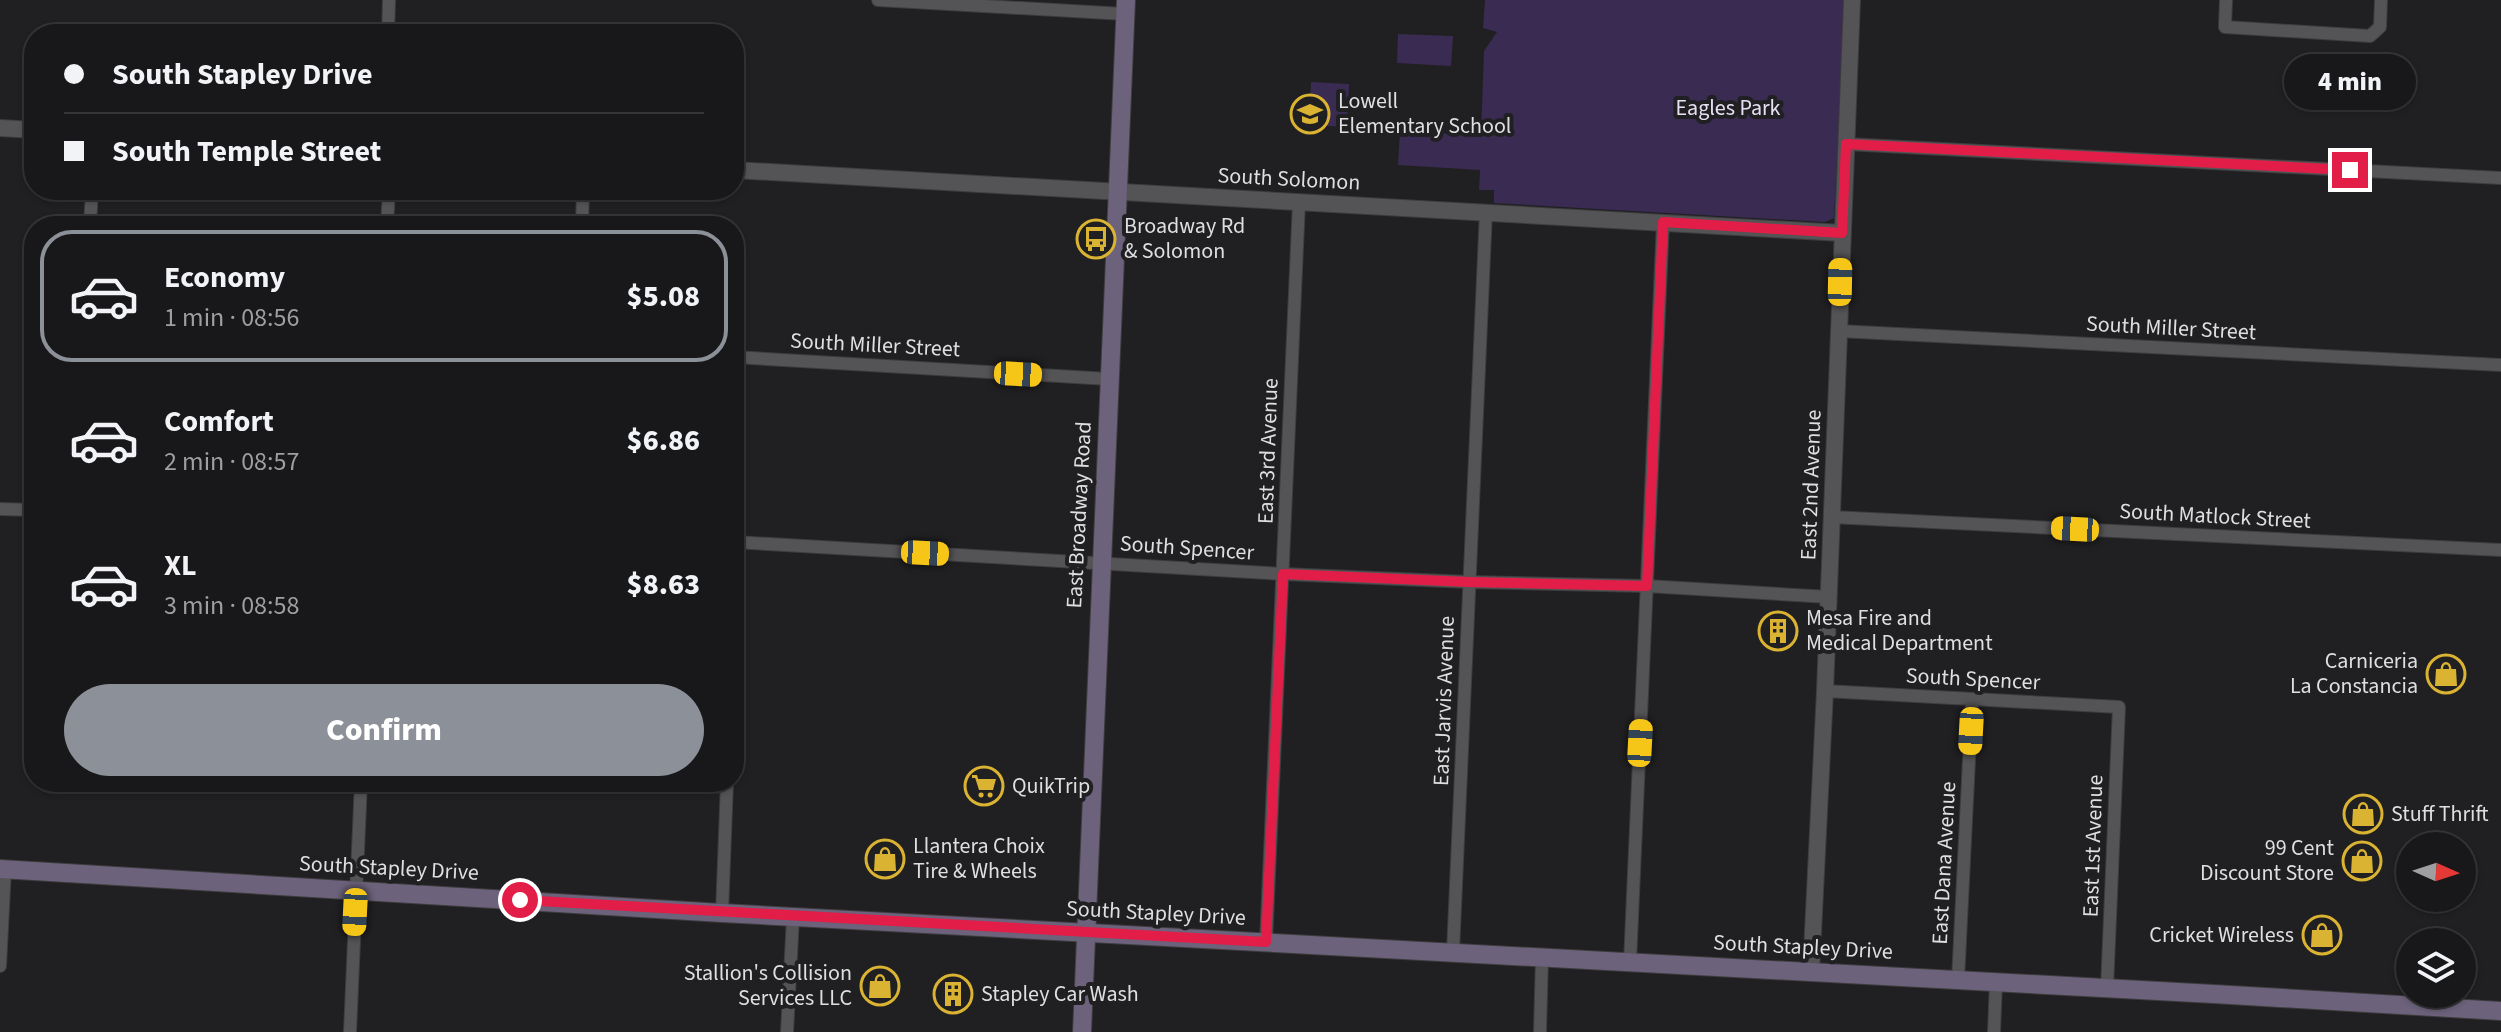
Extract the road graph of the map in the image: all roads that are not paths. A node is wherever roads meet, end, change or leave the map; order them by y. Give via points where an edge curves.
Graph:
1 (389, 0) edge
2 (878, 0) edge
3 (1852, 0) edge
4 (2226, 0) edge
5 (2381, 0) edge
6 (1126, 7) edge
7 (388, 24) edge
8 (0, 128) edge
9 (24, 129) edge
10 (1846, 144) junction
11 (744, 171) edge
12 (2501, 178) edge
13 (1118, 192) junction
14 (1299, 202) junction
15 (1486, 211) junction
16 (1663, 222) junction
17 (1842, 233) junction
18 (1839, 331) junction
19 (744, 358) edge
20 (2501, 365) edge
21 (1109, 379) junction
22 (0, 509) edge
23 (24, 510) edge
24 (1831, 517) junction
25 (744, 542) edge
26 (2501, 550) edge
27 (1101, 563) junction
28 (1283, 574) junction
29 (1469, 582) junction
30 (1647, 586) junction
31 (1829, 597) junction
32 (1825, 691) junction
33 (1972, 700) junction
34 (2119, 707) joint
35 (361, 792) edge
36 (727, 792) edge
37 (2, 869) edge
38 (356, 891) junction
39 (722, 913) junction
40 (793, 917) junction
41 (1085, 934) junction
42 (1266, 942) junction
43 (1453, 952) junction
44 (1542, 957) junction
45 (1630, 962) junction
46 (0, 966) edge
47 (1811, 972) junction
48 (1958, 980) junction
49 (1996, 982) junction
50 (2107, 988) junction
51 (2501, 1011) edge
52 (350, 1032) edge
53 (787, 1032) edge
54 (1082, 1032) edge
55 (1540, 1032) edge
56 (1994, 1032) edge

1 - 7 street
2 - 6 street
3 - 10 street, East 2nd Avenue
4 - 5 street via 2225,27 2370,36 2380,27
6 - 13 main road, East Broadway Road
8 - 9 street
10 - 12 street
10 - 17 street, East 2nd Avenue
11 - 13 street, South Solomon
13 - 14 street, South Solomon
13 - 21 main road, East Broadway Road
14 - 15 street, South Solomon
14 - 28 street, East 3rd Avenue
15 - 16 street, South Solomon
15 - 29 street, East Jarvis Avenue
16 - 17 street, South Solomon
16 - 30 street
17 - 18 street, East 2nd Avenue
18 - 20 street, South Miller Street
18 - 24 street, East 2nd Avenue
19 - 21 street, South Miller Street
21 - 27 main road, East Broadway Road
22 - 23 street
24 - 26 street, South Matlock Street
24 - 31 street, East 2nd Avenue
25 - 27 street, South Spencer
27 - 28 street, South Spencer
27 - 41 main road, East Broadway Road
28 - 29 street, South Spencer
28 - 42 street, East 3rd Avenue
29 - 30 street, South Spencer
29 - 43 street, East Jarvis Avenue
30 - 31 street, South Spencer
30 - 45 street
31 - 32 street, East 2nd Avenue
32 - 33 street, South Spencer
32 - 47 street, East 2nd Avenue
33 - 34 street, South Spencer
33 - 48 street, East Dana Avenue
34 - 50 street, East 1st Avenue
35 - 38 street
36 - 39 street
37 - 38 main road, South Stapley Drive
37 - 46 street
38 - 39 main road, South Stapley Drive
38 - 52 street
39 - 40 main road, South Stapley Drive
40 - 41 main road, South Stapley Drive
40 - 53 street
41 - 42 main road, South Stapley Drive
41 - 54 main road, East Broadway Road
42 - 43 main road, South Stapley Drive
43 - 44 main road, South Stapley Drive
44 - 45 main road, South Stapley Drive
44 - 55 street
45 - 47 main road, South Stapley Drive
47 - 48 main road, South Stapley Drive
48 - 49 main road, South Stapley Drive
49 - 50 main road, South Stapley Drive
49 - 56 street
50 - 51 main road, South Stapley Drive

